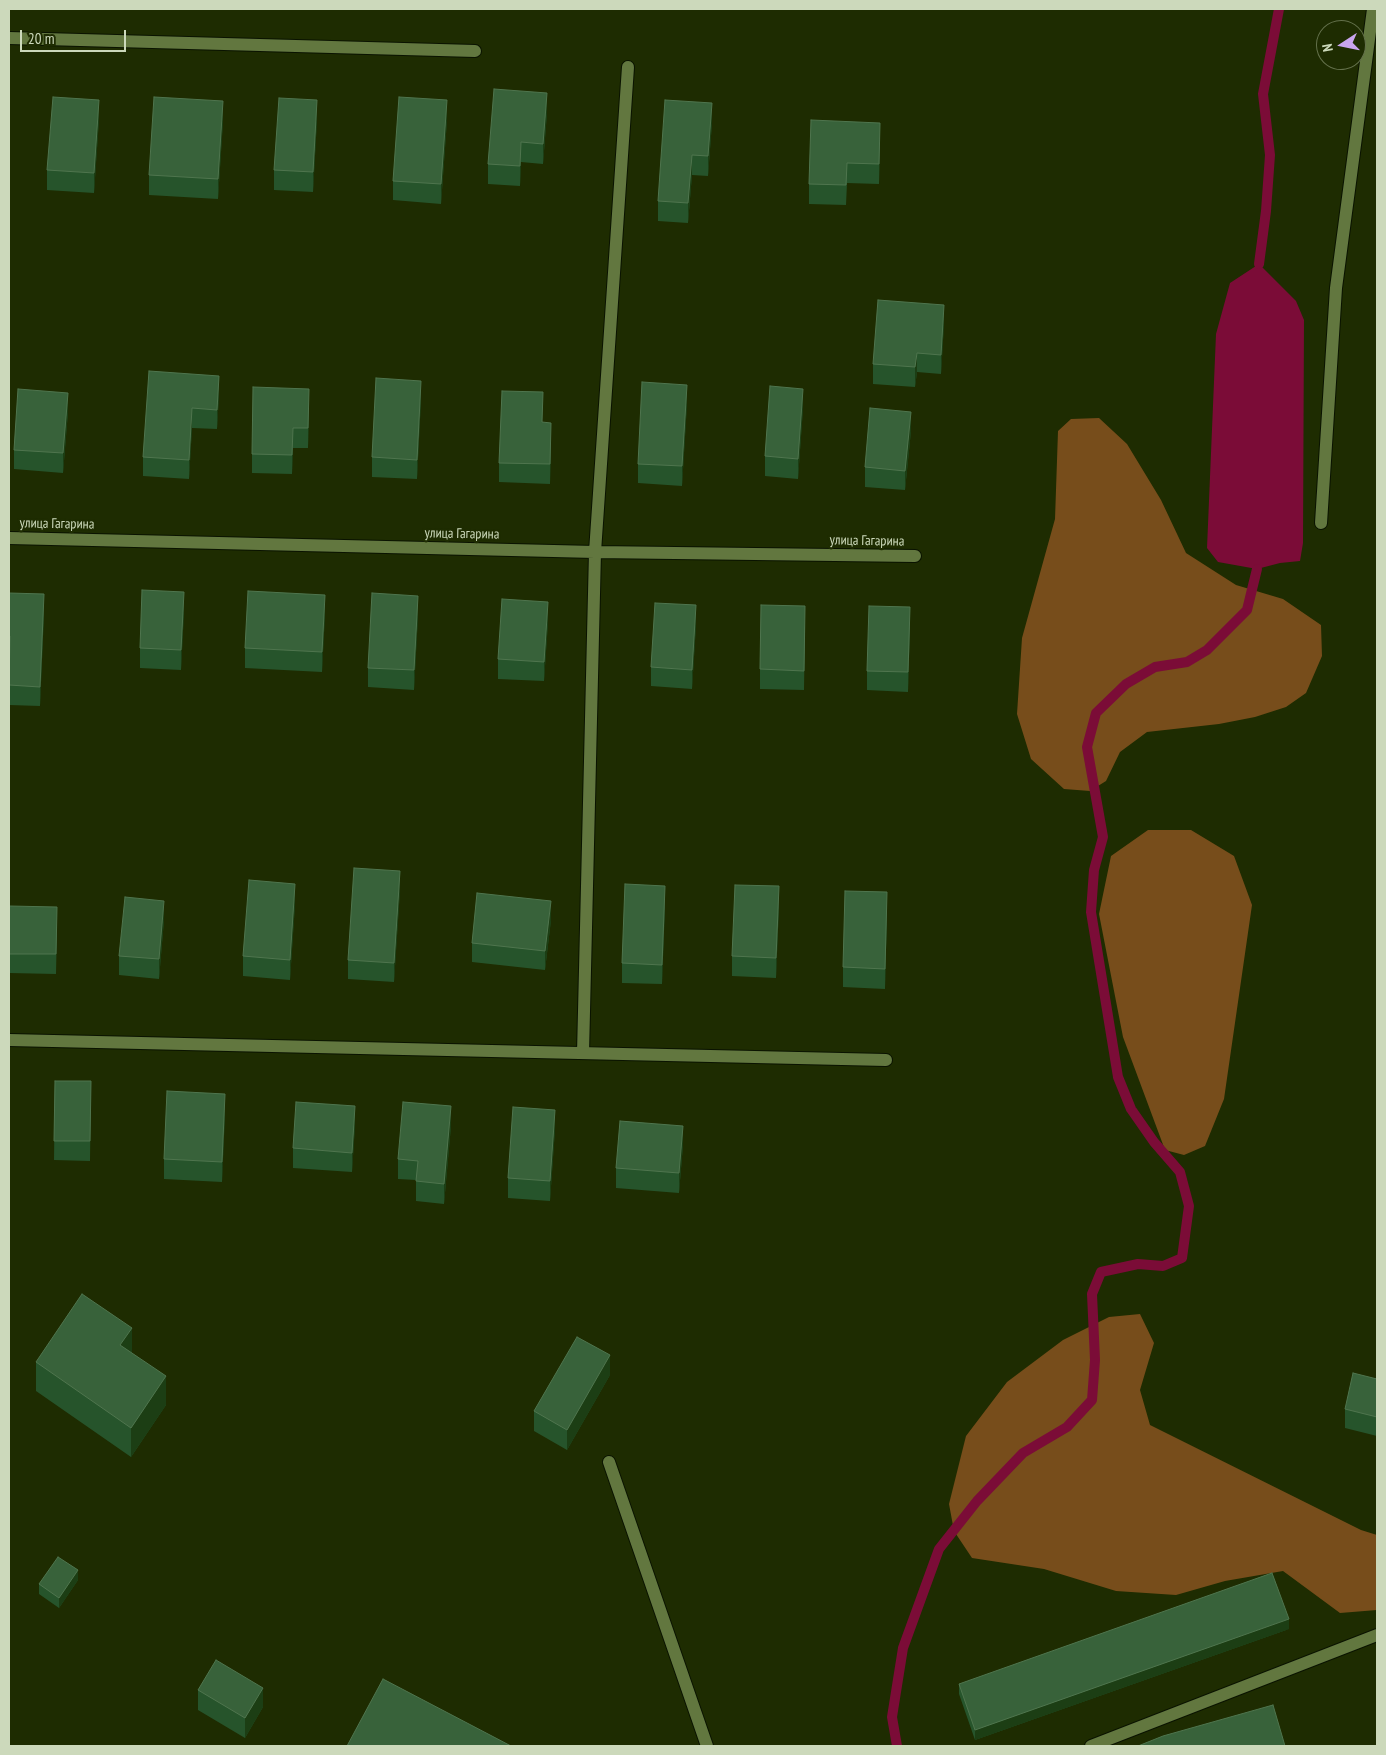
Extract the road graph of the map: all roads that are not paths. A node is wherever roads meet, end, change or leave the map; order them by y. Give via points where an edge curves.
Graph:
1 (1373, 9) edge
2 (9, 38) edge
3 (475, 51) dead end
4 (628, 67) dead end
5 (1321, 523) dead end
6 (9, 538) edge
7 (595, 552) junction
8 (915, 556) dead end
9 (9, 1040) edge
10 (583, 1053) junction
11 (886, 1060) dead end
12 (609, 1462) dead end
13 (1377, 1635) edge
14 (707, 1746) edge
15 (1091, 1746) edge

1 - 5 street via 1336,288
2 - 3 street
4 - 7 street
6 - 7 street, улица Гагарина
7 - 8 street, улица Гагарина
7 - 10 street
9 - 10 street
10 - 11 street
12 - 14 street
13 - 15 street

